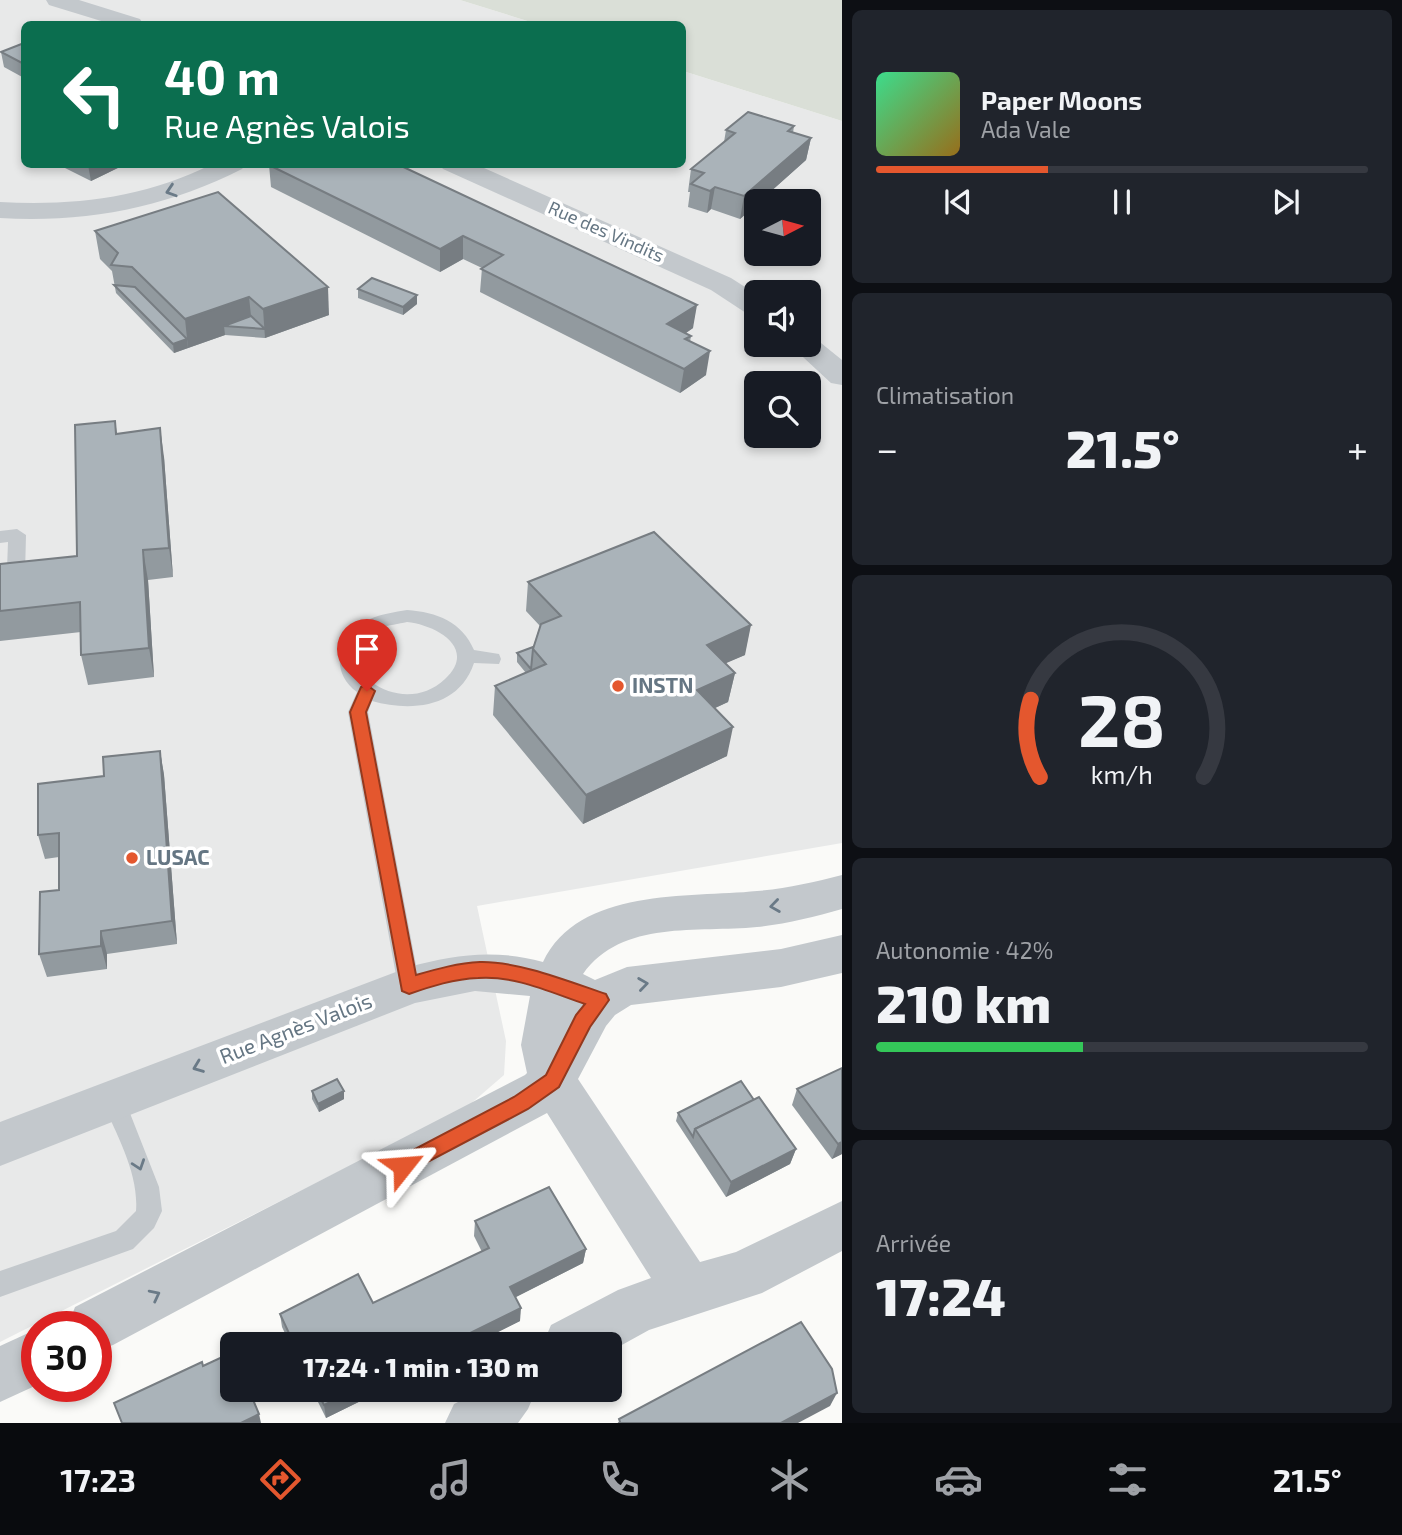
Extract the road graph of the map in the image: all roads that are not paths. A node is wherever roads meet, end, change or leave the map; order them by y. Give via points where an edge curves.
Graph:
1 (57, 0) edge
2 (122, 21) edge
3 (224, 168) edge
4 (461, 168) edge
5 (0, 210) edge
6 (744, 299) edge
7 (819, 357) edge
8 (842, 376) edge
9 (0, 537) edge
10 (0, 576) edge
11 (466, 656) junction
12 (492, 659) dead end
13 (367, 691) junction
14 (842, 892) edge
15 (842, 954) edge
16 (554, 984) junction
17 (409, 986) junction
18 (599, 1000) junction
19 (552, 1081) junction
20 (114, 1101) junction
21 (0, 1144) edge
22 (842, 1225) edge
23 (0, 1284) edge
24 (690, 1291) junction
25 (112, 1317) edge
26 (592, 1332) edge
27 (21, 1364) edge
28 (0, 1375) edge
29 (500, 1402) edge
30 (473, 1423) edge

1 - 2 street
3 -> 5 street via 176,190 126,204 62,212
4 - 6 street, Rue des Vindits via 721,284
7 - 8 street
9 - 10 lane via 17,535 16,574
11 - 12 lane
11 - 13 lane via 465,670 456,682 425,699 405,702
11 - 13 lane via 454,632 433,620 407,615 373,622 360,631 346,654 354,680
13 - 17 lane via 358,712
14 -> 16 street via 750,910 639,917 602,929 572,951
18 -> 15 street via 627,986 781,968
16 - 17 street, Rue Agnès Valois via 482,970 449,973
16 - 18 street, Rue Agnès Valois
16 - 19 street via 544,1046
17 -> 20 street, Rue Agnès Valois
18 - 19 street
19 - 24 street
25 -> 19 street via 521,1103
20 - 21 street, Rue Agnès Valois
20 -> 23 lane via 148,1193 149,1211 141,1226 124,1240
22 - 24 street via 744,1275
24 - 26 street via 636,1308
27 - 28 street
29 - 30 street via 491,1414

